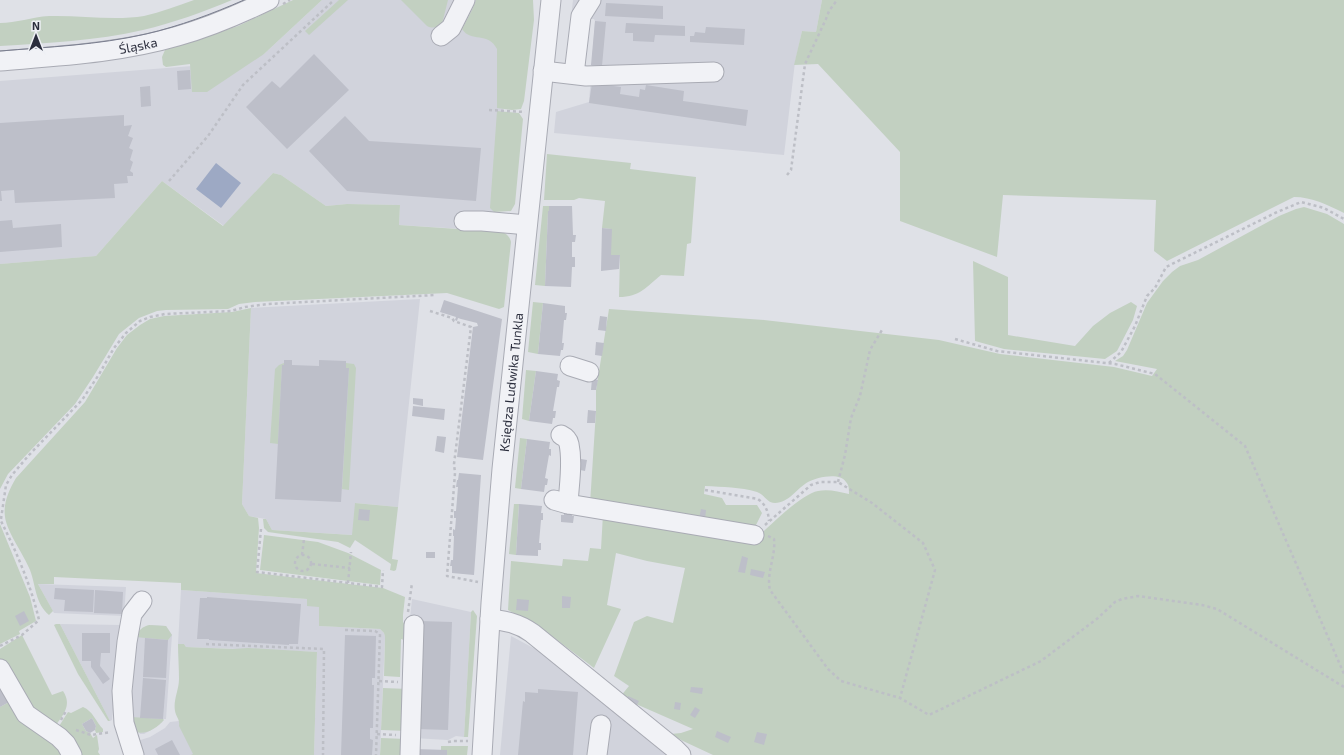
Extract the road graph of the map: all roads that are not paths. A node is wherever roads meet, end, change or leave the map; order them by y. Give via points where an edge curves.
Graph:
1 (269, 0) edge
2 (591, 0) edge
3 (549, 4) edge
4 (460, 5) edge
5 (441, 36) dead end
6 (0, 61) edge
7 (543, 71) junction
8 (714, 72) dead end
9 (574, 74) junction
10 (464, 221) dead end
11 (527, 225) junction
12 (570, 366) dead end
13 (589, 372) dead end
14 (561, 435) dead end
15 (754, 535) road end
16 (142, 601) dead end
17 (411, 619) road end
18 (490, 619) junction
19 (0, 669) edge
20 (601, 725) dead end
21 (681, 753) edge
22 (72, 755) edge
23 (134, 755) edge
24 (410, 755) edge
25 (482, 755) edge
26 (597, 755) edge

1 - 6 street, Śląska via 235,16 180,36 155,42 107,51
2 - 9 street via 581,16
3 - 7 street, Księdza Ludwika Tunkla
4 - 5 street via 451,28
7 - 9 street
7 - 11 street, Księdza Ludwika Tunkla
8 - 9 street via 586,76
10 - 11 street
11 - 18 street, Księdza Ludwika Tunkla via 502,462
12 - 13 street
14 - 15 street via 566,437 569,443 570,466 561,502
16 - 23 street via 132,614 122,691 124,723
17 - 24 street
18 - 21 street via 523,626
18 - 25 street, Księdza Ludwika Tunkla
19 - 22 street via 26,714 59,737
20 - 26 street

